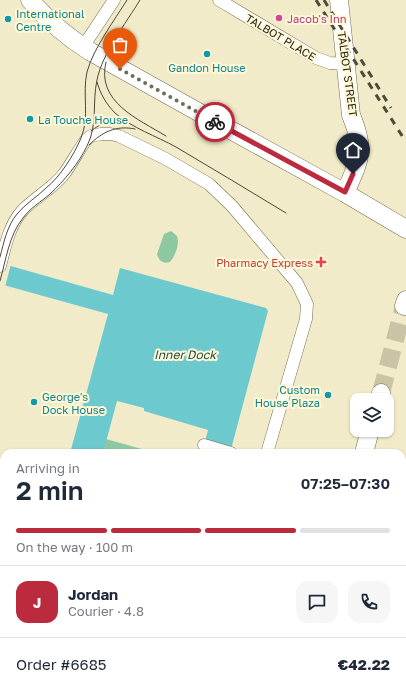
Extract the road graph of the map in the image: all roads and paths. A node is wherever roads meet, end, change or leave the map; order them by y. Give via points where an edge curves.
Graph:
1 (30, 0) edge
2 (114, 0) edge
3 (219, 0) edge
4 (339, 0) edge
5 (83, 47) junction
6 (345, 64) junction
7 (345, 192) junction
8 (406, 229) edge
9 (1, 262) edge
10 (368, 437) edge
11 (204, 445) dead end
12 (219, 449) edge
13 (269, 449) edge
14 (365, 449) edge

1 - 5 main road via 55,27
2 - 5 street
3 - 6 street, TALBOT PLACE via 316,58 330,64
4 - 6 main road, TALBOT STREET
5 - 7 main road
6 - 7 main road, TALBOT STREET via 351,115 361,147
7 - 8 main road
9 - 13 street via 8,235 16,219 53,186 86,140 94,135 119,136 196,176 232,206 297,283 307,304 306,319
10 - 14 main road
11 - 12 street

